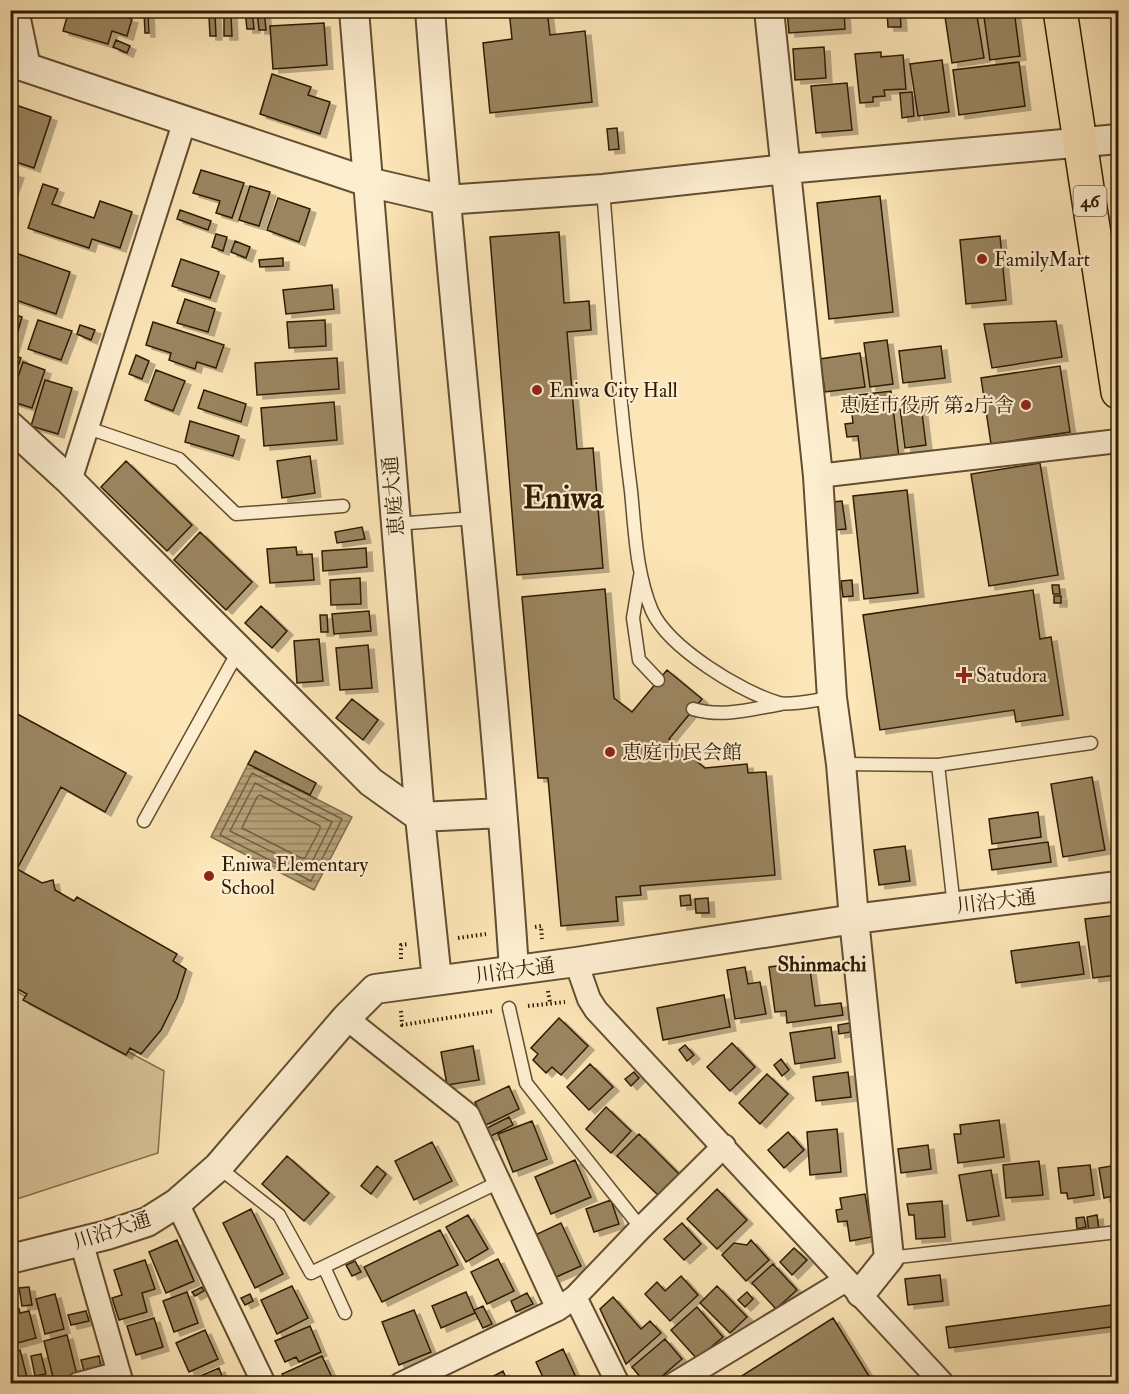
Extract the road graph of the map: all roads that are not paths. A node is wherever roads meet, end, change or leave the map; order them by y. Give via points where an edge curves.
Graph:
1 (14, 10) edge
2 (354, 10) edge
3 (430, 10) edge
4 (769, 10) edge
5 (1060, 10) edge
6 (18, 65) edge
7 (185, 120) junction
8 (1119, 139) edge
9 (1081, 143) junction
10 (786, 169) junction
11 (368, 182) junction
12 (603, 189) junction
13 (445, 200) junction
14 (1119, 392) edge
15 (10, 426) edge
16 (88, 429) junction
17 (1119, 441) edge
18 (818, 476) junction
19 (70, 481) junction
20 (343, 506) dead end
21 (475, 518) junction
22 (395, 524) junction
23 (640, 572) junction
24 (238, 650) junction
25 (658, 680) dead end
26 (832, 698) junction
27 (781, 704) junction
28 (693, 709) dead end
29 (1091, 743) dead end
30 (841, 764) junction
31 (938, 765) junction
32 (502, 813) junction
33 (420, 817) junction
34 (144, 821) dead end
35 (1119, 886) edge
36 (954, 906) junction
37 (854, 919) junction
38 (576, 962) junction
39 (514, 969) junction
40 (437, 980) junction
41 (509, 1008) dead end
42 (346, 1018) junction
43 (724, 1146) junction
44 (218, 1167) junction
45 (500, 1182) junction
46 (177, 1203) junction
47 (640, 1228) junction
48 (1119, 1232) edge
49 (81, 1241) junction
50 (889, 1258) junction
51 (10, 1259) edge
52 (324, 1266) junction
53 (854, 1287) junction
54 (566, 1303) junction
55 (345, 1313) dead end
56 (121, 1378) edge
57 (78, 1383) edge
58 (264, 1383) edge
59 (401, 1383) edge
60 (618, 1383) edge
61 (674, 1383) edge
62 (943, 1383) edge

1 - 6 street
2 - 11 street, 恵庭大通
3 - 13 street
4 - 10 street
5 - 9 main road, 46
6 - 7 street
7 - 11 street
7 - 16 street
8 - 9 street
9 - 10 street
9 - 14 main road, 46
10 - 12 street
10 - 18 street
11 - 13 street
11 - 22 street, 恵庭大通
12 - 13 street
12 - 23 lane via 624,442
13 - 21 street
15 - 19 street
16 - 19 street
16 - 20 lane via 179,459 236,514
17 - 18 street
18 - 26 street
19 - 24 street
21 - 22 lane
21 - 32 street
22 - 33 street, 恵庭大通
23 - 25 lane via 633,618 639,660
23 - 27 lane via 653,613 674,640 727,680
24 - 33 street via 371,782
24 - 34 lane
26 - 27 lane
26 - 30 street
27 - 28 lane via 732,713
29 - 31 lane
30 - 31 lane
30 - 37 street
31 - 36 lane
32 - 33 street
32 - 39 street
33 - 40 street, 恵庭大通
35 - 36 street, 川沿大通
36 - 37 street, 川沿大通
37 - 38 street, 川沿大通
37 - 50 street
38 - 39 street, 川沿大通
38 - 43 street via 596,1010
39 - 40 street, 川沿大通
40 - 42 street, 川沿大通 via 375,989
41 - 47 lane via 526,1083
42 - 44 street, 川沿大通
42 - 45 street via 468,1115
43 - 47 street
43 - 53 street
44 - 46 street, 川沿大通
44 - 52 lane via 279,1215 310,1273
45 - 52 lane
45 - 54 street
46 - 49 street, 川沿大通 via 147,1222
46 - 58 street
47 - 54 street
48 - 50 lane
49 - 51 street, 川沿大通
49 - 56 street
50 - 53 street
52 - 55 lane
53 - 61 street
53 - 62 street
54 - 59 street
54 - 60 street
56 - 57 street

